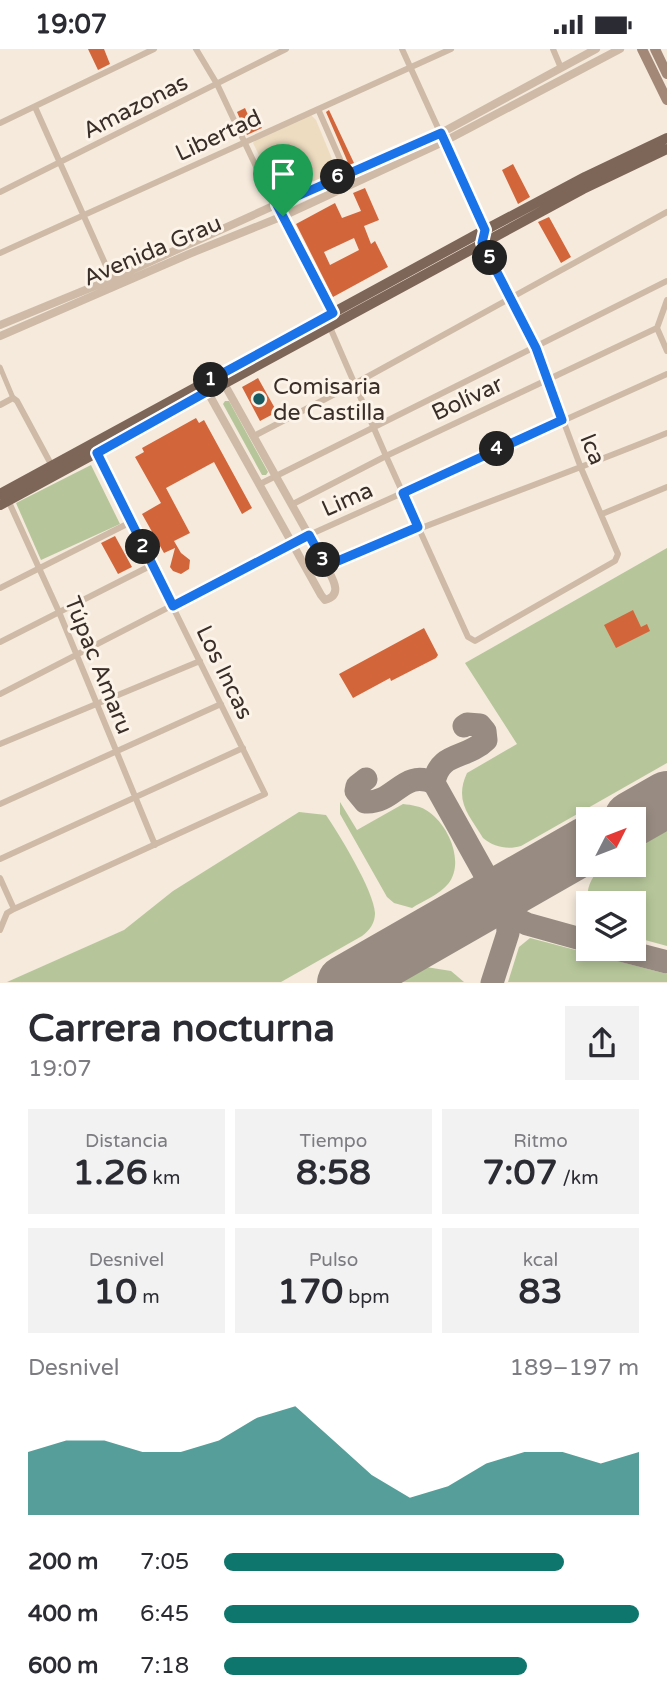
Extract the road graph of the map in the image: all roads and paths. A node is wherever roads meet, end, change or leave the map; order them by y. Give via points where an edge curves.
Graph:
1 (154, 49) edge
2 (196, 49) edge
3 (286, 49) edge
4 (402, 49) edge
5 (451, 49) edge
6 (553, 49) edge
7 (596, 49) edge
8 (620, 49) edge
9 (642, 49) edge
10 (655, 49) edge
11 (411, 68) junction
12 (561, 68) junction
13 (667, 74) edge
14 (216, 84) junction
15 (666, 94) edge
16 (35, 107) junction
17 (318, 109) junction
18 (0, 123) edge
19 (443, 137) junction
20 (667, 138) edge
21 (243, 143) junction
22 (667, 149) edge
23 (60, 163) junction
24 (346, 173) junction
25 (0, 192) edge
26 (277, 205) junction
27 (667, 212) edge
28 (85, 216) junction
29 (283, 216) junction
30 (485, 230) junction
31 (482, 243) junction
32 (0, 253) edge
33 (112, 279) junction
34 (667, 281) edge
35 (511, 297) junction
36 (667, 300) edge
37 (331, 319) junction
38 (0, 325) edge
39 (657, 328) junction
40 (0, 336) edge
41 (536, 348) junction
42 (667, 351) edge
43 (0, 367) edge
44 (667, 374) edge
45 (221, 379) junction
46 (547, 380) junction
47 (356, 383) junction
48 (205, 387) junction
49 (13, 398) junction
50 (0, 405) edge
51 (562, 420) junction
52 (374, 425) junction
53 (667, 433) edge
54 (254, 436) junction
55 (97, 453) junction
56 (386, 456) junction
57 (52, 466) junction
58 (581, 468) junction
59 (276, 475) junction
60 (260, 484) junction
61 (667, 487) edge
62 (403, 493) junction
63 (3, 500) edge
64 (293, 504) junction
65 (602, 514) junction
66 (131, 522) junction
67 (418, 527) junction
68 (309, 535) junction
69 (293, 543) junction
70 (152, 565) junction
71 (39, 566) junction
72 (326, 566) junction
73 (0, 588) edge
74 (173, 606) junction
75 (59, 612) junction
76 (0, 642) edge
77 (76, 655) junction
78 (200, 661) junction
79 (0, 695) edge
80 (96, 703) junction
81 (221, 703) junction
82 (0, 744) edge
83 (243, 748) junction
84 (116, 751) junction
85 (136, 798) junction
86 (0, 804) edge
87 (155, 845) junction
88 (0, 859) edge
89 (0, 878) edge
90 (14, 909) junction
91 (0, 930) edge

1 - 16 street
2 - 14 street
3 - 14 street, Amazonas
4 - 11 street
5 - 11 street, Libertad
6 - 12 street
7 - 12 street, Avenida Grau
8 - 19 street, Avenida Grau
9 - 15 main road
10 - 13 main road
11 - 17 street, Libertad
11 - 19 street
12 - 19 street, Avenida Grau
14 - 21 street
14 - 23 street, Amazonas
16 - 18 street
16 - 23 street
17 - 21 street, Libertad
17 - 24 street
19 - 24 street, Avenida Grau
19 - 29 street, Avenida Grau
19 - 30 street
20 - 30 main road
21 - 26 street
21 - 28 street, Libertad
22 - 31 main road
23 - 25 street, Amazonas
23 - 28 street
24 - 26 street, Avenida Grau
26 - 29 street
26 - 33 street, Avenida Grau
27 - 35 street
28 - 32 street, Libertad
28 - 33 street
29 - 37 street
29 - 40 street, Avenida Grau
30 - 31 street
30 - 37 main road
31 - 35 street, Ica
31 - 37 main road
33 - 38 street, Avenida Grau
34 - 41 street
35 - 41 street, Ica
35 - 47 street
36 - 39 street
37 - 45 main road
37 - 47 street
39 - 42 street
39 - 46 street, Bolívar
41 - 46 street, Ica
41 - 52 street
43 - 49 street
44 - 51 street, Lima
45 - 48 main road
45 - 54 street
46 - 51 street, Ica
46 - 56 street, Bolívar
47 - 52 street
47 - 54 street
48 - 55 main road
48 - 57 main road
48 - 60 street
49 - 50 street
49 - 57 street
51 - 58 street, Ica
51 - 62 street, Lima
52 - 56 street
52 - 59 street
53 - 58 street
54 - 59 street
55 - 63 main road
55 - 66 street, Los Incas
56 - 62 street
56 - 64 street, Bolívar
57 - 63 main road
58 - 65 street, Ica
58 - 67 street
59 - 60 street
59 - 64 street
60 - 69 street
61 - 65 street
62 - 67 street
62 - 68 street, Lima
63 - 71 street, Túpac Amaru
64 - 68 street
65 - 67 street, Ica via 618,558 475,641
66 - 70 street, Los Incas
66 - 71 street
67 - 72 street
68 - 69 street, Lima
68 - 72 street
69 - 72 street via 325,600 337,590
69 - 74 street, Lima
70 - 74 street, Los Incas
70 - 75 street
71 - 73 street
71 - 75 street, Túpac Amaru
74 - 77 street, Lima
74 - 78 street, Los Incas
75 - 76 street
75 - 77 street, Túpac Amaru
77 - 79 street, Lima
77 - 80 street, Túpac Amaru
78 - 80 street
78 - 81 street, Los Incas
80 - 82 street
80 - 84 street, Túpac Amaru
81 - 83 street, Los Incas
81 - 84 street
83 - 85 street
83 - 87 street, Los Incas via 265,794
84 - 85 street, Túpac Amaru
84 - 86 street
85 - 87 street, Túpac Amaru
85 - 88 street
87 - 90 street
89 - 90 street
90 - 91 street via 6,913

